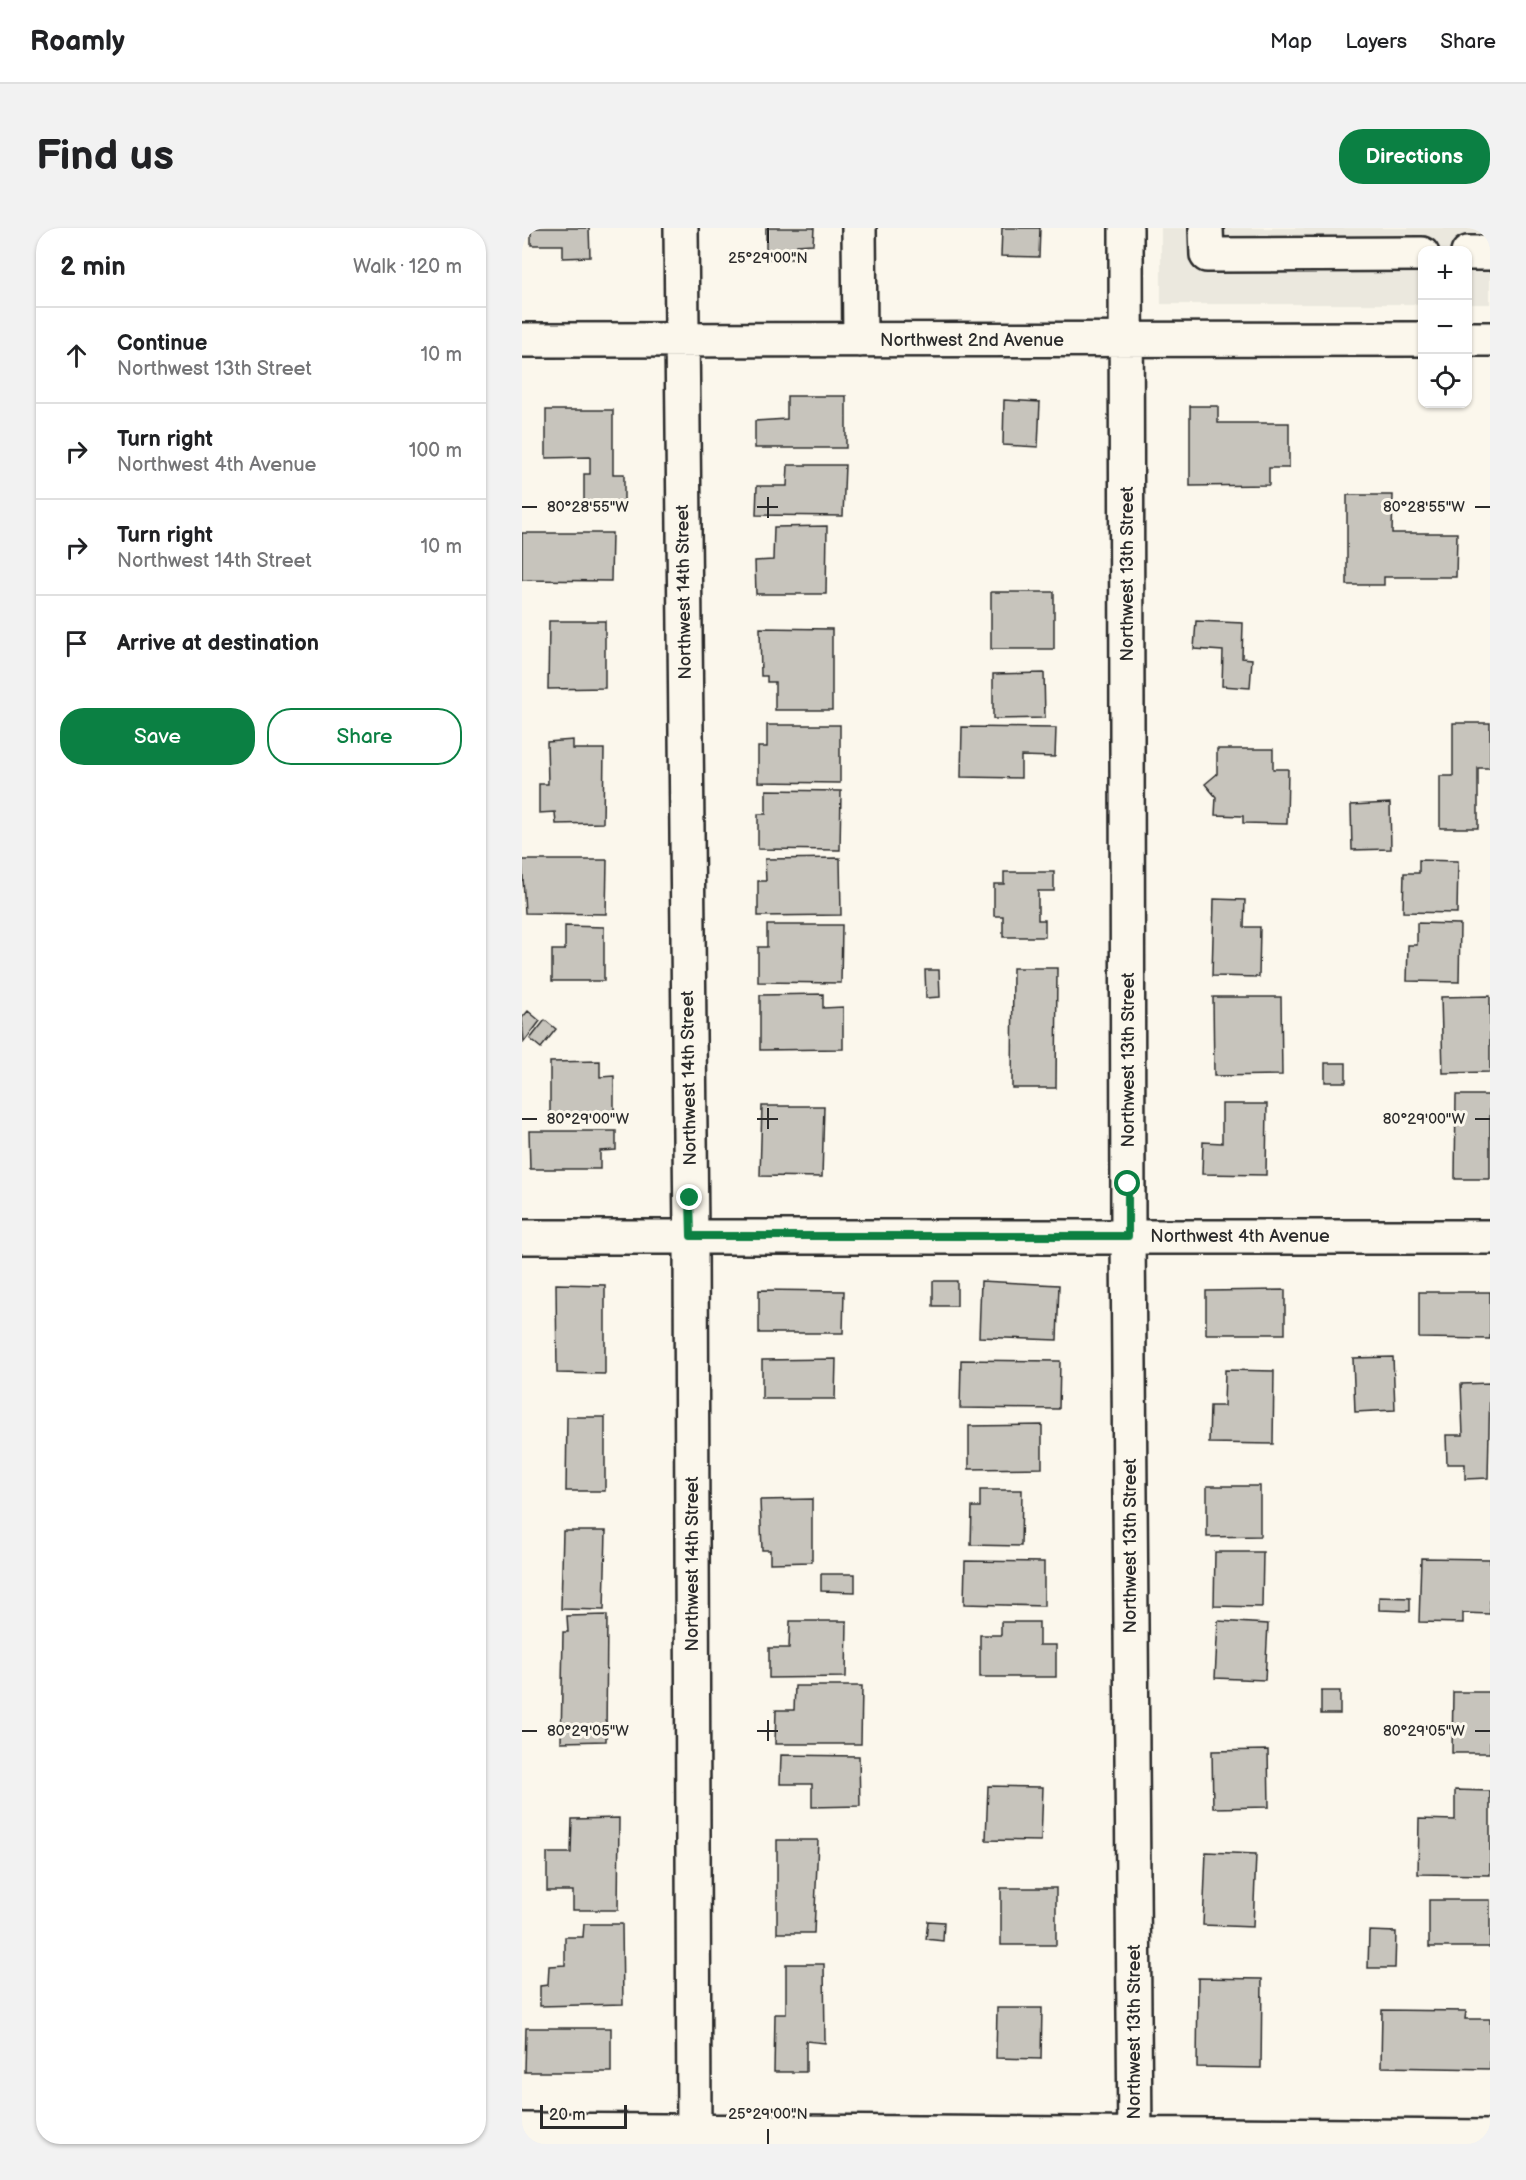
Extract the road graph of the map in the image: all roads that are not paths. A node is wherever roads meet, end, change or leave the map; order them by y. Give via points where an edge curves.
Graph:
1 (681, 228) edge
2 (859, 228) edge
3 (1126, 228) edge
4 (1206, 228) edge
5 (1335, 241) edge
6 (1418, 253) edge
7 (1472, 253) edge
8 (1490, 253) edge
9 (681, 339) junction
10 (1418, 339) edge
11 (1472, 339) edge
12 (1490, 339) edge
13 (522, 340) edge
14 (860, 340) junction
15 (1126, 340) junction
16 (691, 1236) junction
17 (1128, 1236) junction
18 (522, 1237) edge
19 (1490, 1237) edge
20 (522, 2130) edge
21 (1490, 2137) edge
22 (694, 2138) edge
23 (1135, 2138) edge

1 - 9 street, Northwest 14th Street
2 - 14 street
3 - 15 street, Northwest 13th Street
4 - 5 street via 1207,255
5 - 6 street
7 - 8 street
9 - 13 street, Northwest 2nd Avenue
9 - 14 street, Northwest 2nd Avenue
9 - 16 street, Northwest 14th Street
10 - 15 street, Northwest 2nd Avenue
11 - 12 street
14 - 15 street, Northwest 2nd Avenue
15 - 17 street, Northwest 13th Street
16 - 17 street, Northwest 4th Avenue
16 - 18 street, Northwest 4th Avenue
16 - 22 street, Northwest 14th Street
17 - 19 street, Northwest 4th Avenue
17 - 23 street, Northwest 13th Street
20 - 22 street
21 - 23 street
22 - 23 street

